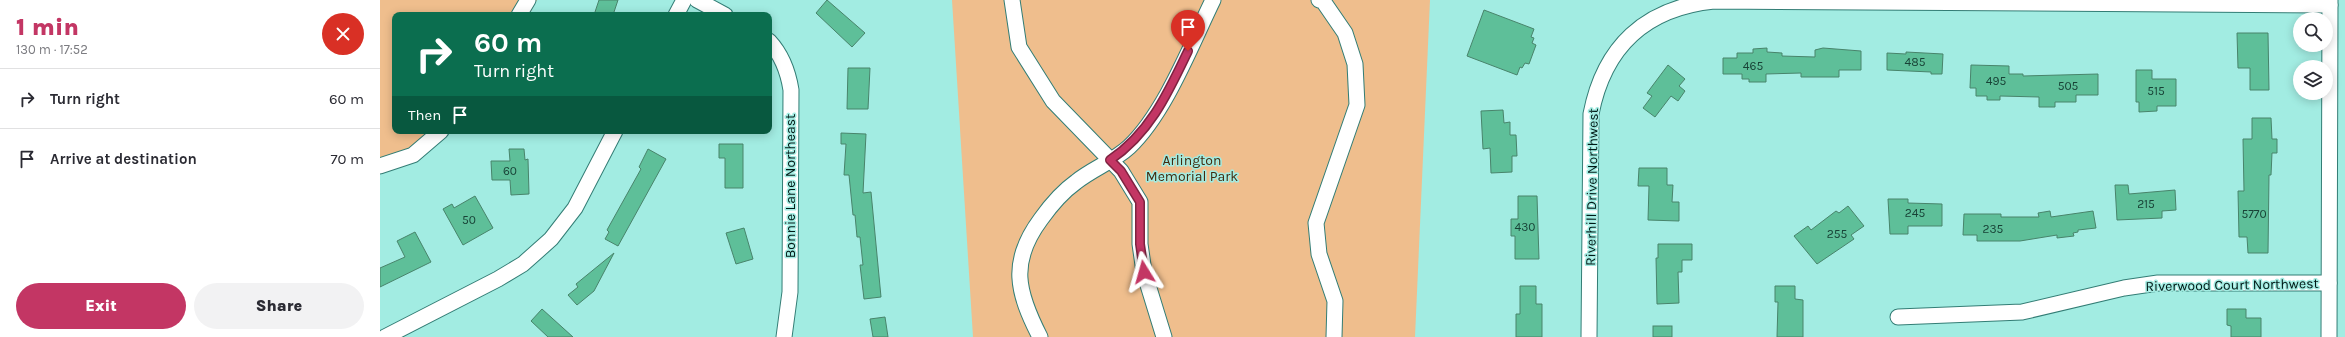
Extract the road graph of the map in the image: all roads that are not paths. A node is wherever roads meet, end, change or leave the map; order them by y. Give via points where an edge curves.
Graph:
1 (528, 0) edge
2 (684, 0) edge
3 (697, 0) edge
4 (1012, 0) edge
5 (1213, 0) edge
6 (1319, 0) edge
7 (2330, 2) edge
8 (521, 12) edge
9 (678, 12) edge
10 (719, 12) edge
11 (772, 44) edge
12 (438, 134) edge
13 (613, 134) edge
14 (1110, 160) junction
15 (381, 163) edge
16 (2329, 283) junction
17 (1898, 317) dead end
18 (385, 337) edge
19 (784, 337) edge
20 (1040, 337) edge
21 (1164, 337) edge
22 (1334, 337) edge
23 (1589, 337) edge
24 (2329, 337) edge

1 - 8 street
2 - 9 street
3 - 10 street
4 - 14 street via 1019,47 1053,101
5 - 14 street via 1162,105 1129,147
6 - 22 street via 1323,1 1345,33 1355,64 1356,105 1316,222 1319,254 1334,301
7 - 16 street
7 - 23 street, Riverhill Drive Northwest via 1714,1 1677,8 1646,23 1624,41 1608,62 1596,88 1591,114
11 - 19 street, Bonnie Lane Northeast via 788,73 791,90 790,292
12 - 15 street via 413,155
13 - 18 street via 575,208 551,240 523,264 498,279
14 - 20 street via 1076,182 1054,202 1022,250 1019,263 1021,290
14 - 21 street via 1121,171 1140,202 1140,244 1144,272
16 - 17 street, Riverwood Court Northwest via 2158,283 2124,288 2022,312
16 - 24 street

